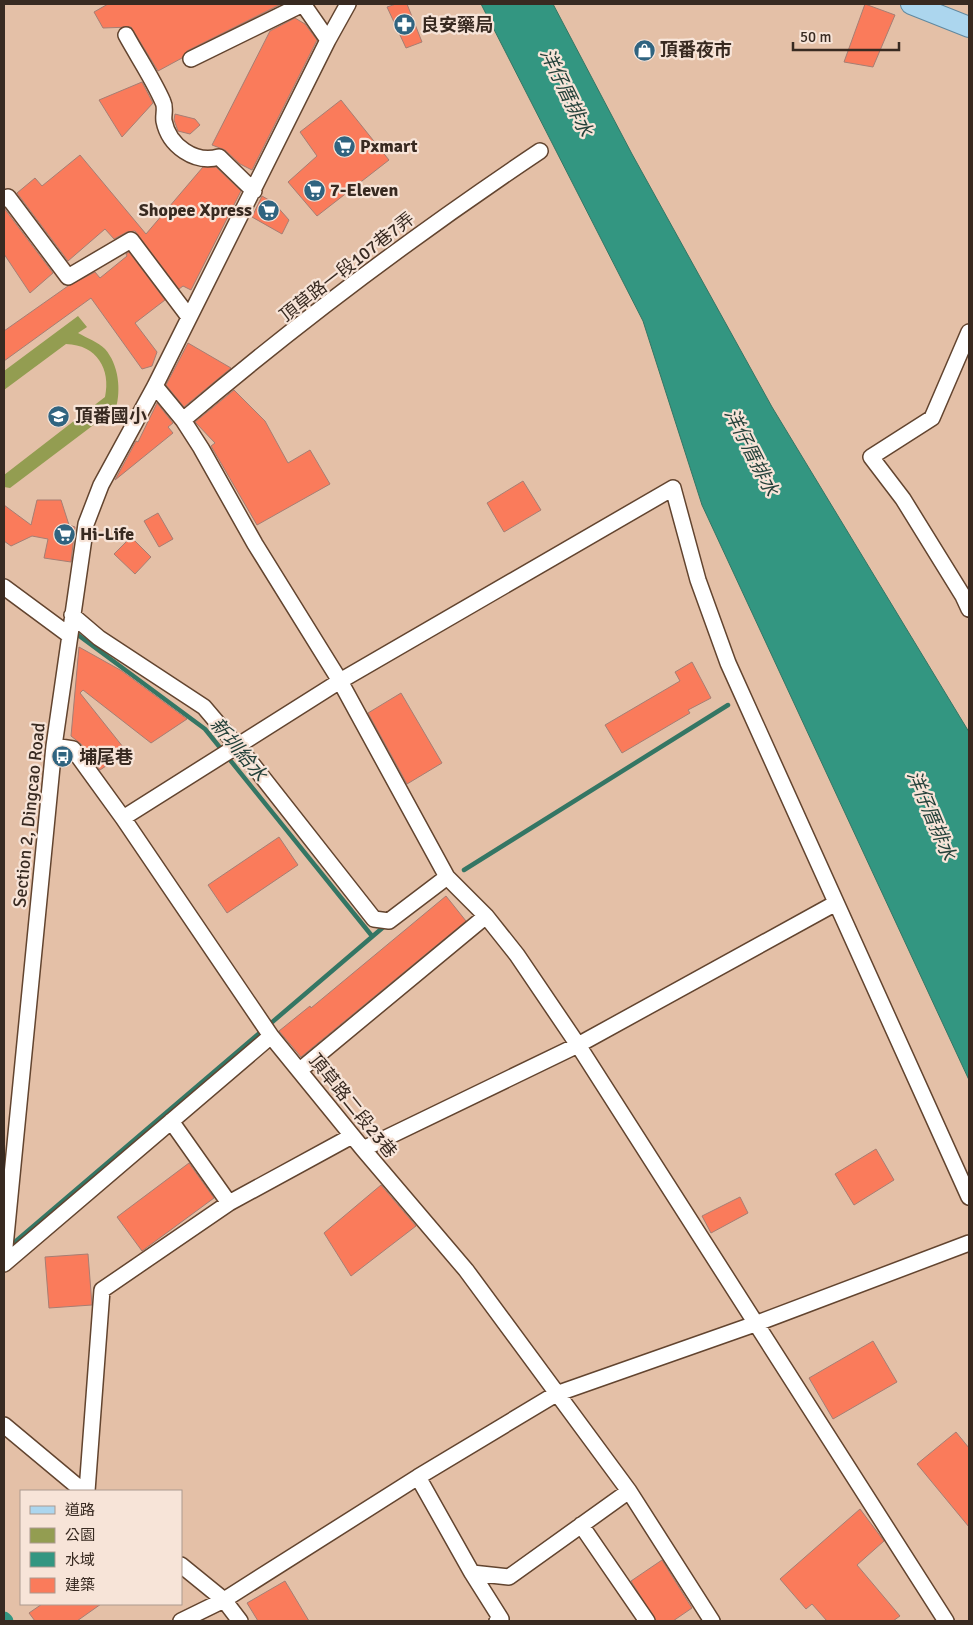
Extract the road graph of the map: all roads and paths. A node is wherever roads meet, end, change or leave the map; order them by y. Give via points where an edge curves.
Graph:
1 (348, 4) edge
2 (911, 4) edge
3 (969, 27) edge
4 (126, 35) dead end
5 (328, 40) junction
6 (190, 59) dead end
7 (540, 151) dead end
8 (254, 191) junction
9 (4, 199) edge
10 (189, 317) junction
11 (969, 332) edge
12 (155, 386) junction
13 (183, 420) junction
14 (4, 587) edge
15 (967, 600) edge
16 (72, 614) junction
17 (69, 635) junction
18 (340, 681) junction
19 (237, 745) junction
20 (54, 746) junction
21 (123, 818) junction
22 (447, 877) junction
23 (836, 903) junction
24 (486, 916) junction
25 (271, 1036) junction
26 (578, 1045) junction
27 (300, 1070) junction
28 (171, 1121) junction
29 (352, 1136) junction
30 (363, 1149) junction
31 (969, 1197) edge
32 (229, 1203) junction
33 (969, 1243) edge
34 (4, 1257) edge
35 (4, 1264) edge
36 (755, 1324) junction
37 (556, 1394) junction
38 (4, 1425) edge
39 (418, 1478) junction
40 (82, 1490) edge
41 (87, 1490) edge
42 (629, 1492) junction
43 (581, 1526) junction
44 (182, 1566) edge
45 (472, 1573) junction
46 (224, 1600) junction
47 (181, 1621) edge
48 (240, 1621) edge
49 (497, 1621) edge
50 (647, 1621) edge
51 (712, 1621) edge
52 (946, 1621) edge

1 - 5 street, Section 2, Dingcao Road
2 - 3 main road
4 - 8 street via 165,104 164,121 175,142 195,158 219,157
5 - 6 street via 303,4
5 - 8 street, Section 2, Dingcao Road
7 - 13 street, 頂草路一段107巷7弄 via 442,217
8 - 10 street, Section 2, Dingcao Road
9 - 10 street via 8,197 68,276 131,240
10 - 12 street, Section 2, Dingcao Road
11 - 15 street via 932,418 871,457 903,498
12 - 13 street
12 - 16 street, Section 2, Dingcao Road via 100,485 93,504 86,524
13 - 18 street
14 - 17 street
16 - 17 street, Section 2, Dingcao Road
16 - 19 street via 99,638 204,707
17 - 20 street, Section 2, Dingcao Road
18 - 19 street
18 - 22 street
18 - 23 street via 672,488 698,580 728,664 824,870
19 - 21 street
19 - 22 street via 374,919 389,921
20 - 21 street, 頂草路二段23巷 via 73,750
20 - 34 street, Section 2, Dingcao Road
21 - 25 street, 頂草路二段23巷
22 - 24 street
23 - 26 street
23 - 31 street
24 - 26 street via 518,955
24 - 27 street
25 - 27 street, 頂草路二段23巷
25 - 28 street
26 - 30 street
26 - 36 street
27 - 29 street, 頂草路二段23巷
28 - 32 street
28 - 35 street
29 - 30 street, 頂草路二段23巷
29 - 32 street
30 - 37 street, 頂草路二段23巷 via 466,1270
32 - 41 street via 102,1290
33 - 36 street
36 - 37 street
36 - 52 street
37 - 39 street
37 - 42 street, 頂草路二段23巷
38 - 40 street
39 - 45 street
39 - 46 street
42 - 43 street
42 - 51 street, 頂草路二段23巷
43 - 45 street via 509,1577
43 - 50 street
44 - 46 street
45 - 49 street via 501,1619
46 - 47 street
46 - 48 street

